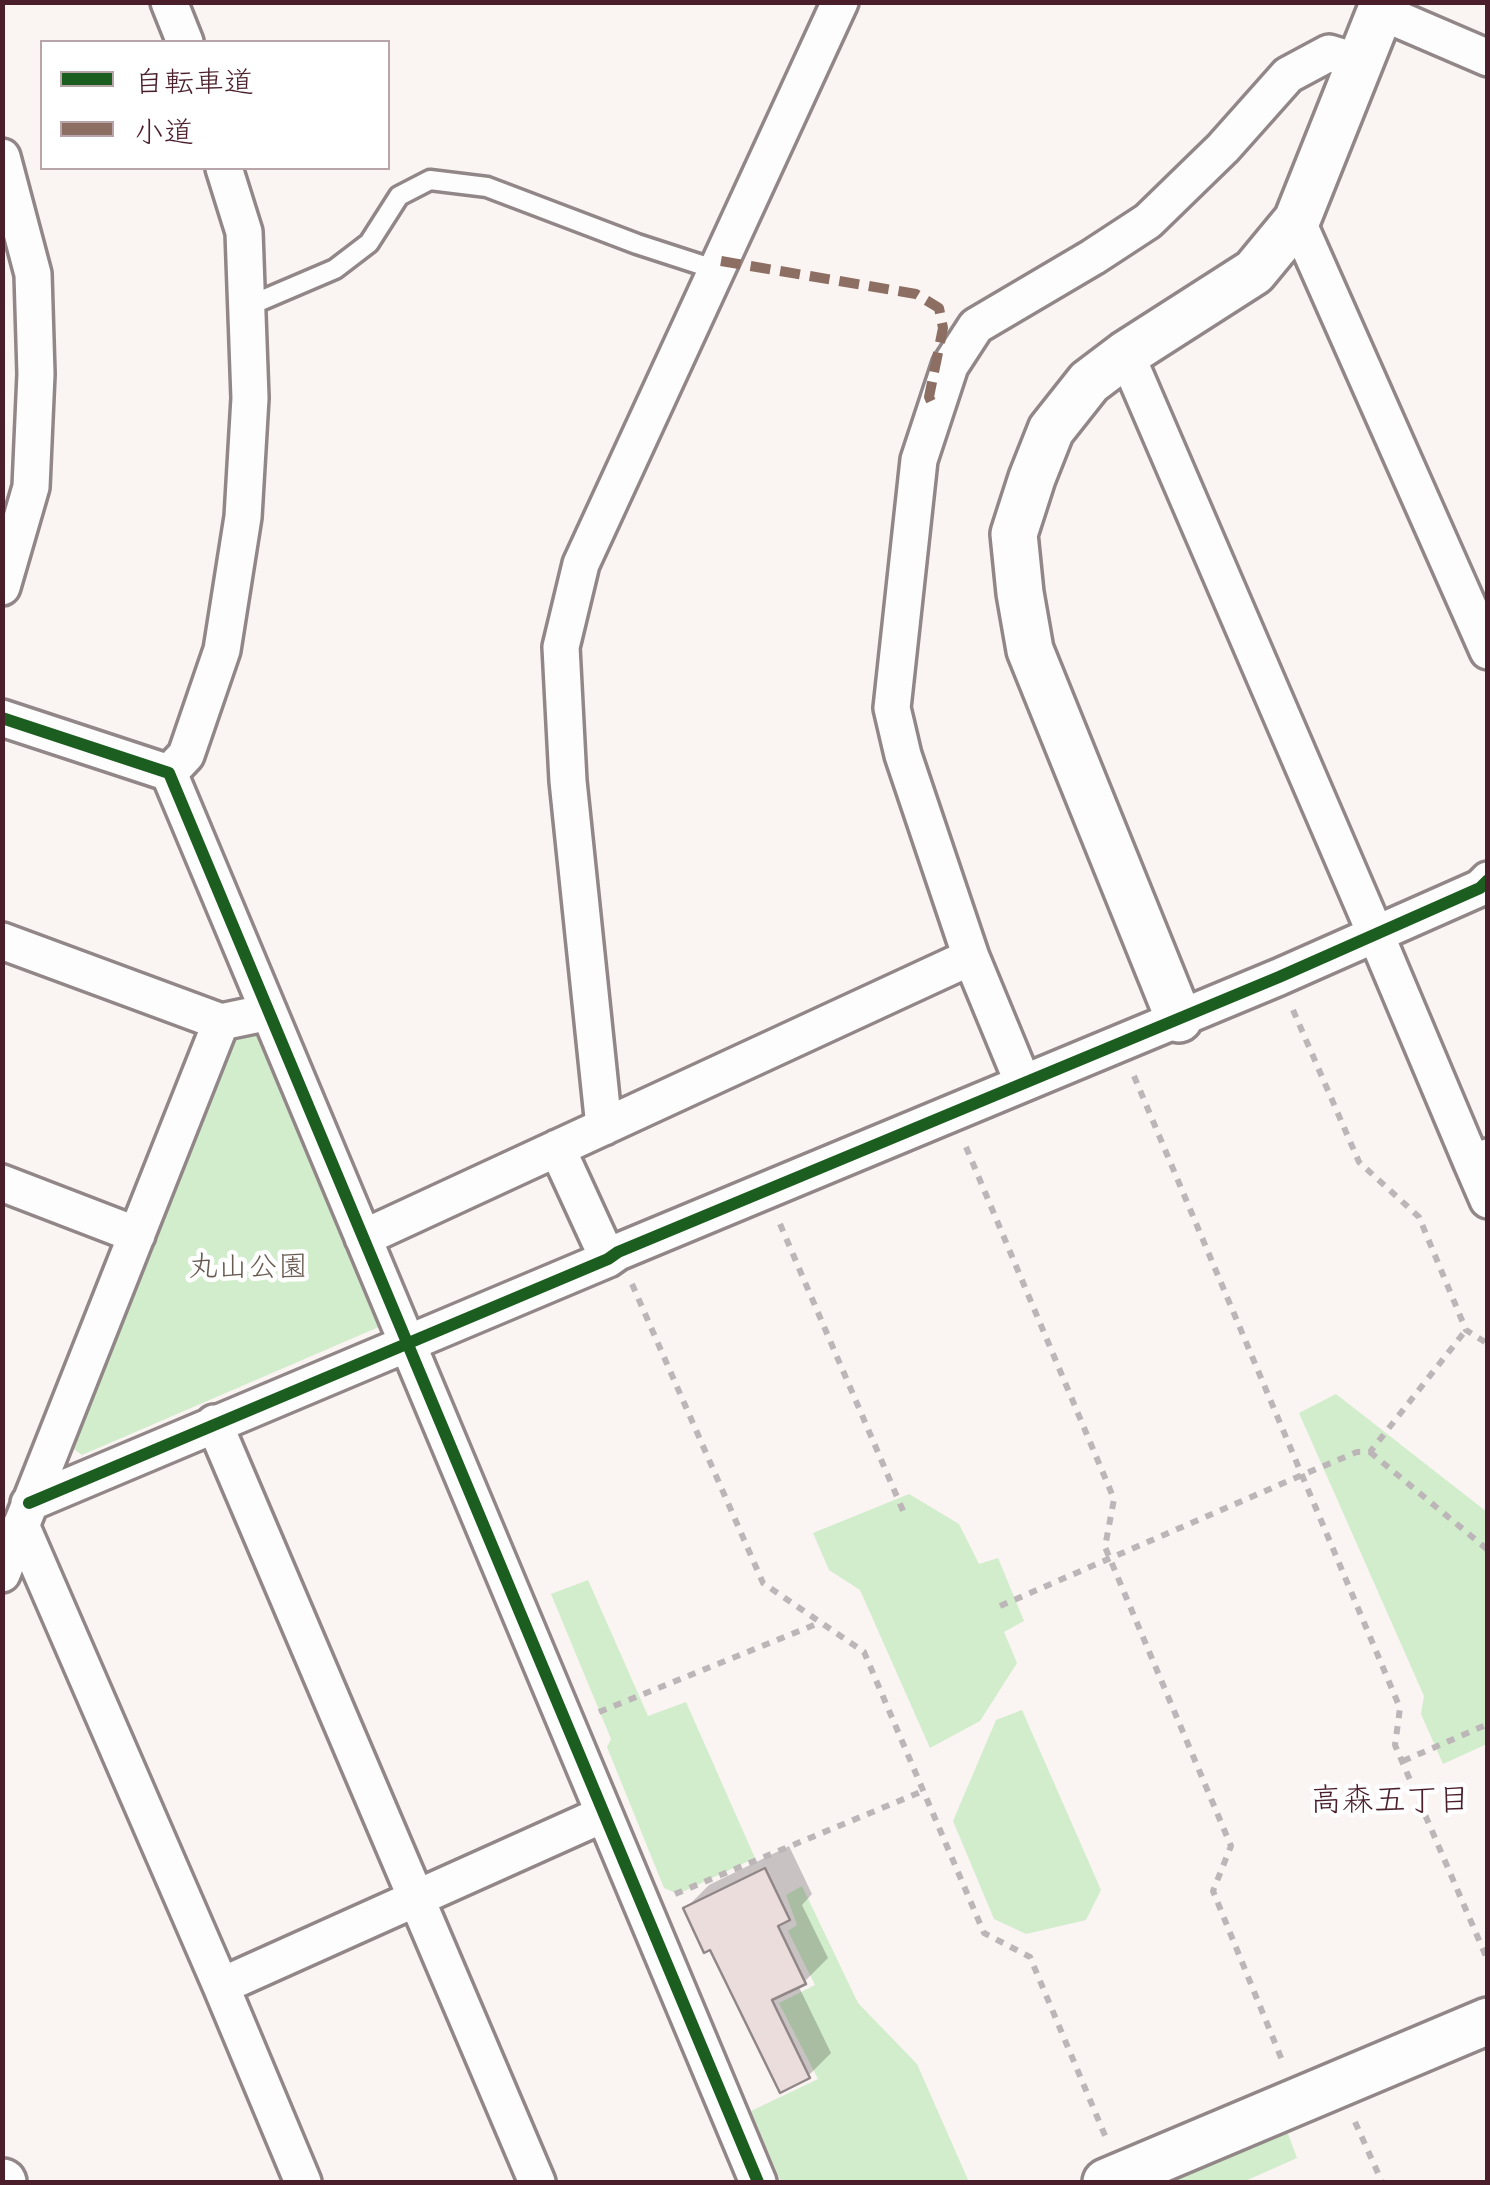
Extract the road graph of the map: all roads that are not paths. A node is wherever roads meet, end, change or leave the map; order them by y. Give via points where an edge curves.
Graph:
1 (169, 2) edge
2 (840, 2) edge
3 (1382, 7) edge
4 (184, 40) edge
5 (1488, 58) edge
6 (1358, 62) junction
7 (2, 157) edge
8 (225, 170) edge
9 (1297, 220) junction
10 (717, 270) junction
11 (246, 307) junction
12 (1126, 354) junction
13 (2, 588) edge
14 (1488, 651) edge
15 (2, 718) edge
16 (169, 772) junction
17 (1488, 880) edge
18 (1376, 935) junction
19 (2, 941) edge
20 (972, 957) junction
21 (269, 1012) junction
22 (1179, 1019) junction
23 (221, 1022) junction
24 (1024, 1083) junction
25 (604, 1127) junction
26 (557, 1148) junction
27 (1480, 1160) edge
28 (2, 1183) edge
29 (1488, 1200) edge
30 (137, 1235) junction
31 (363, 1238) junction
32 (613, 1255) junction
33 (406, 1342) junction
34 (214, 1423) junction
35 (25, 1514) junction
36 (2, 1574) edge
37 (604, 1814) junction
38 (416, 1898) junction
39 (221, 1986) junction
40 (1488, 2021) edge
41 (1114, 2179) edge
42 (303, 2182) edge
43 (537, 2182) edge
44 (758, 2182) edge

1 - 4 street
2 - 10 street
3 - 5 street
3 - 6 street
6 - 9 street
6 - 20 street via 1329,52 1288,75 1148,221 976,326 950,366 919,460 892,708
7 - 13 street via 33,274 36,374 31,487
8 - 11 street via 244,232
9 - 12 street via 1254,272
9 - 14 street
10 - 11 lane via 487,187 430,180 400,196 369,243 335,269
10 - 25 street via 581,564 560,646
11 - 16 street via 250,398 243,517 222,650 186,755
12 - 18 street
12 - 22 street via 1089,382 1052,430 1014,534 1030,650
15 - 16 street
16 - 21 street
17 - 18 street
18 - 22 street
18 - 27 street
19 - 23 street
20 - 24 street
20 - 25 street
21 - 23 street
21 - 31 street
22 - 24 street
23 - 30 street
24 - 32 street
25 - 26 street
26 - 31 street
26 - 32 street
27 - 29 street
28 - 30 street
30 - 35 street
31 - 33 street
32 - 33 street
33 - 34 street
33 - 37 street
34 - 35 street
34 - 38 street
35 - 36 street
35 - 39 street
37 - 38 street
37 - 44 street
38 - 39 street
38 - 43 street
39 - 42 street
40 - 41 street

